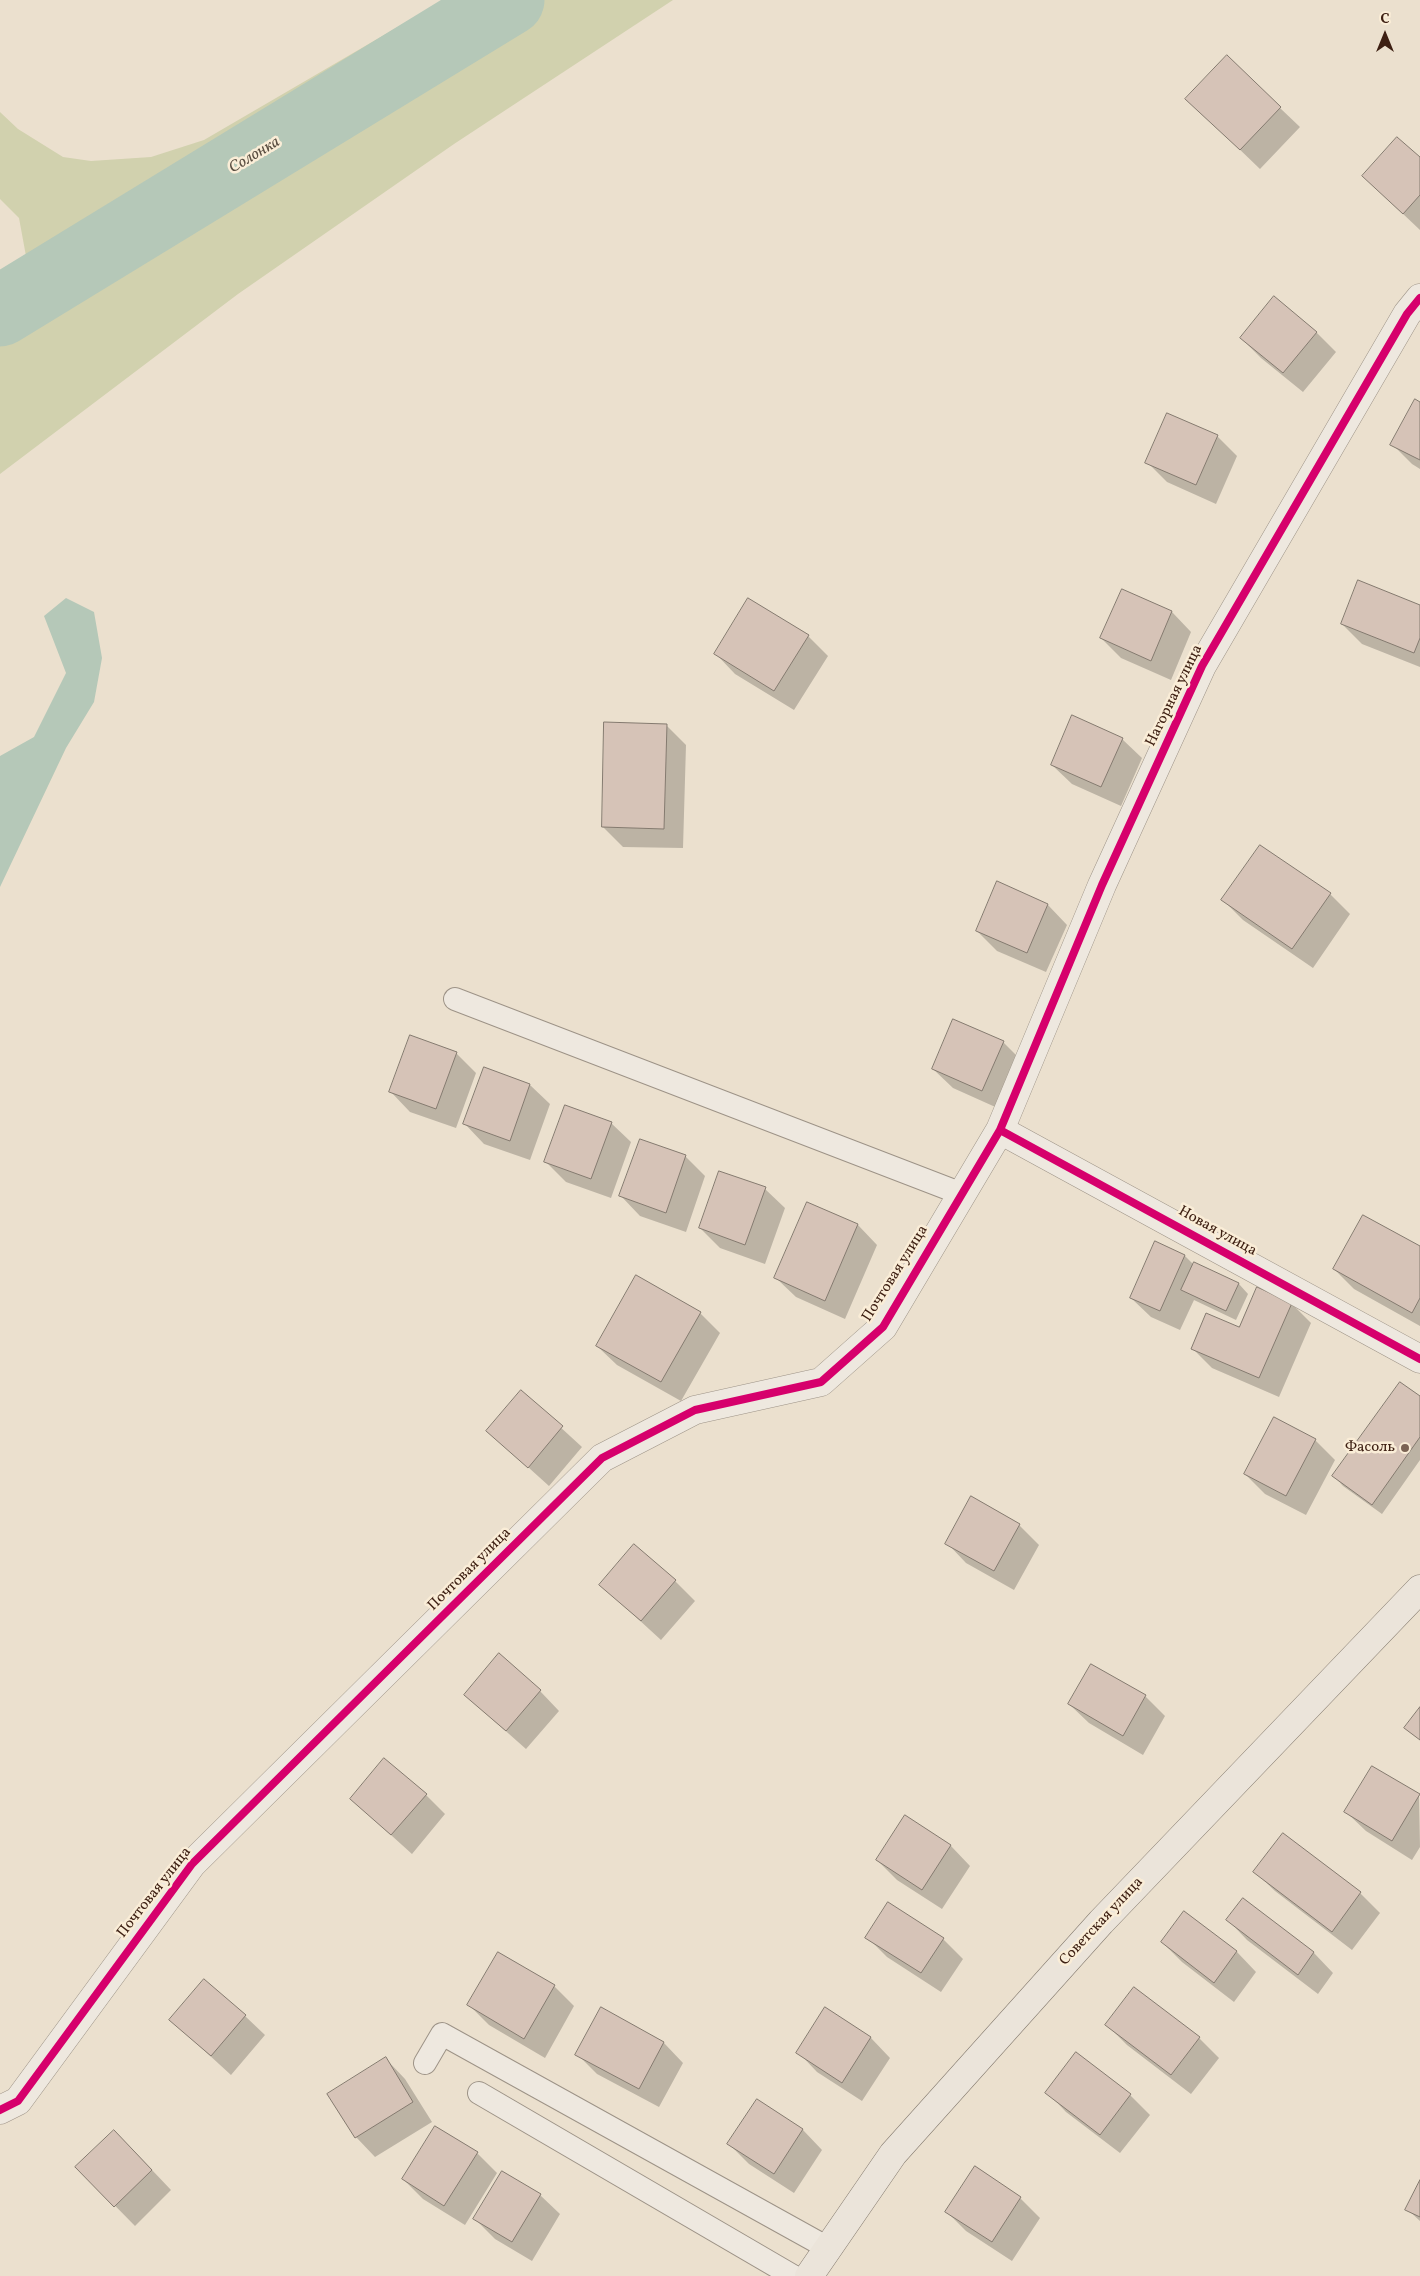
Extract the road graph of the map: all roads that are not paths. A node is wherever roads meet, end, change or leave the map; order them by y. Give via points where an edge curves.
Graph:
1 (1420, 298) edge
2 (455, 999) dead end
3 (1000, 1130) junction
4 (962, 1194) junction
5 (1420, 1359) edge
6 (1420, 1590) edge
7 (425, 2063) dead end
8 (479, 2093) dead end
9 (0, 2110) edge
10 (828, 2248) junction
11 (793, 2276) edge
12 (809, 2276) edge

1 - 3 street, Нагорная улица via 1407,314 1202,666 1102,885
2 - 4 lane
3 - 4 street, Почтовая улица
3 - 5 street, Новая улица
4 - 9 street, Почтовая улица via 883,1326 821,1382 695,1410 602,1458 192,1864 18,2101
6 - 10 main road, Советская улица via 1101,1922 893,2154
7 - 10 lane via 442,2034
8 - 11 lane
10 - 12 main road, Советская улица

